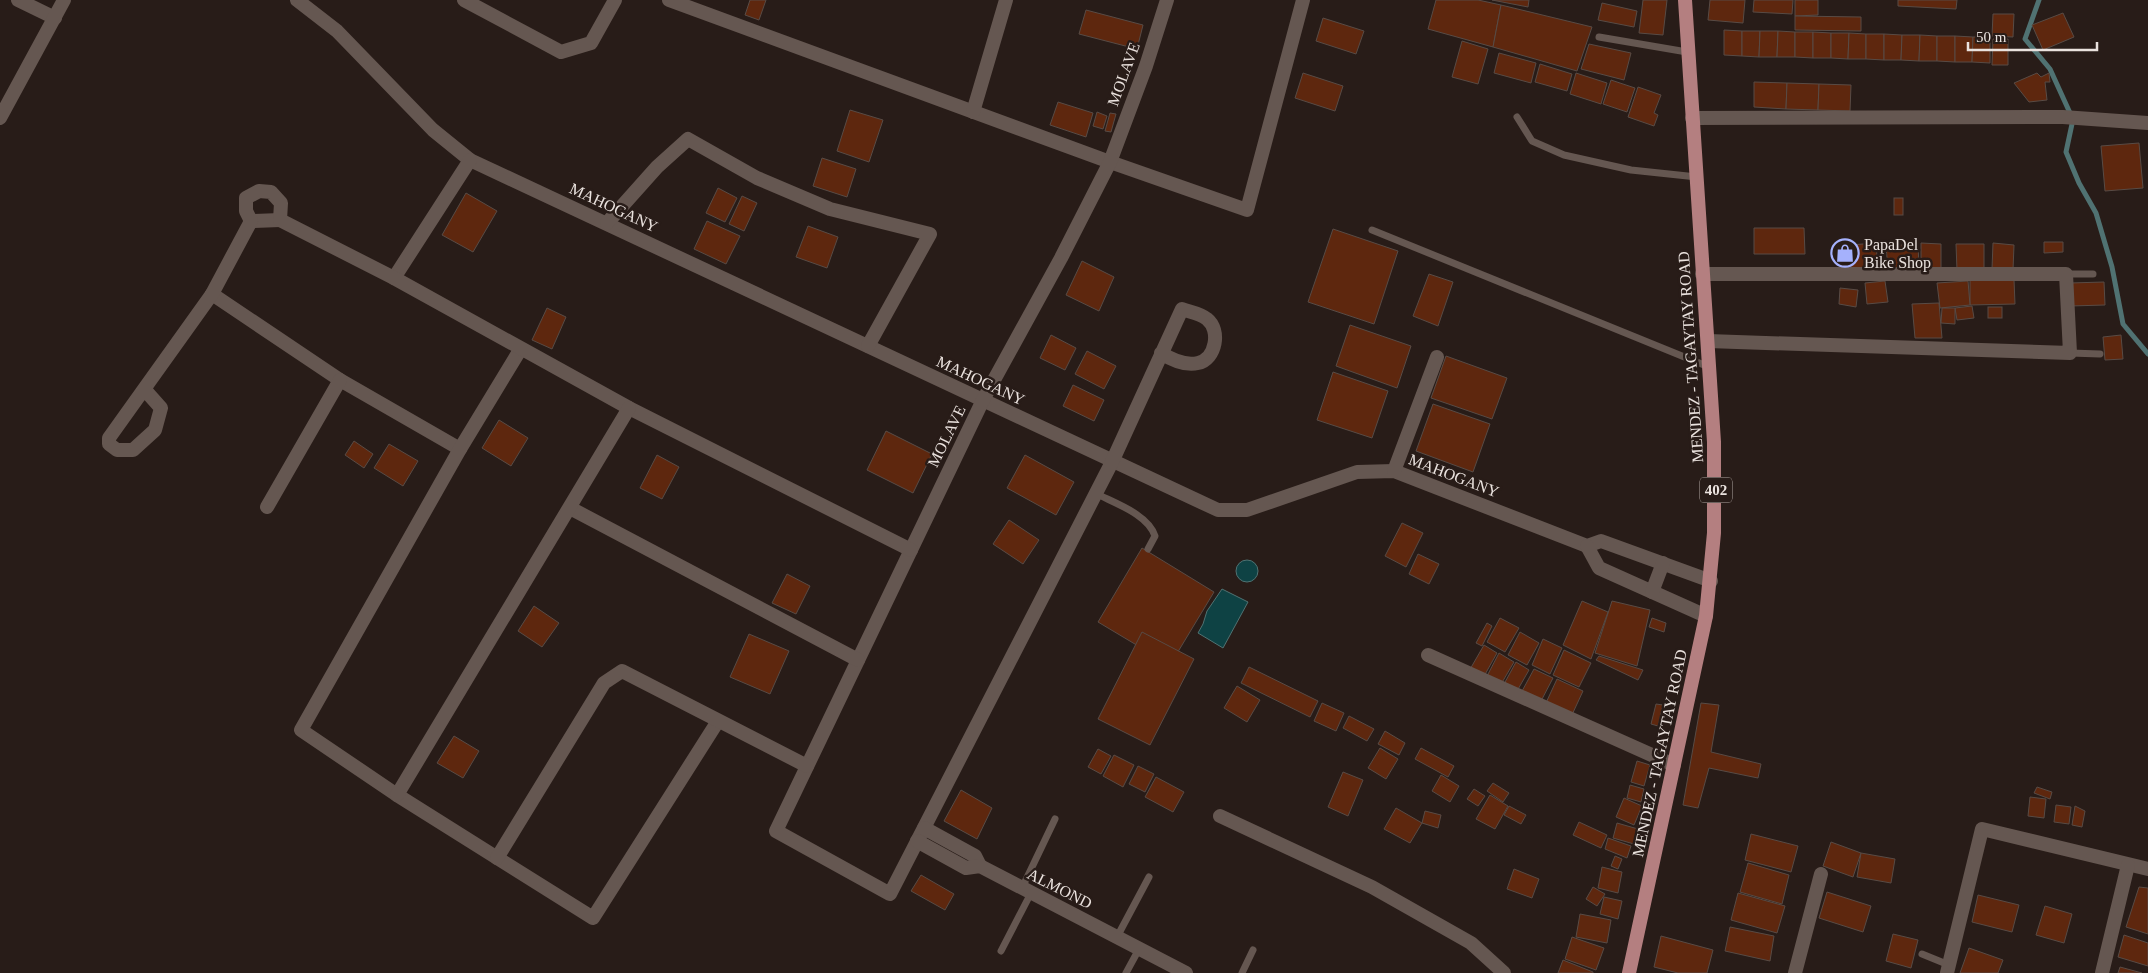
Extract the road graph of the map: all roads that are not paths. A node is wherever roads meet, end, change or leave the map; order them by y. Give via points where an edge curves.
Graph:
1 (18, 0) edge
2 (64, 0) edge
3 (297, 0) edge
4 (464, 0) edge
5 (614, 0) edge
6 (669, 0) edge
7 (1006, 0) edge
8 (1167, 0) edge
9 (1304, 0) edge
10 (1684, 0) edge
11 (55, 18) junction
12 (1599, 37) dead end
13 (1687, 52) junction
14 (973, 112) junction
15 (1517, 117) dead end
16 (0, 118) edge
17 (1692, 118) junction
18 (2148, 123) edge
19 (470, 160) junction
20 (1110, 162) junction
21 (1697, 177) junction
22 (280, 220) junction
23 (251, 222) junction
24 (607, 223) junction
25 (1372, 230) dead end
26 (1702, 274) junction
27 (2066, 274) junction
28 (2093, 274) dead end
29 (394, 278) junction
30 (212, 294) junction
31 (1708, 341) junction
32 (868, 346) junction
33 (520, 350) junction
34 (1161, 353) dead end
35 (2070, 353) junction
36 (2100, 354) dead end
37 (1437, 357) dead end
38 (1710, 367) junction
39 (340, 380) junction
40 (145, 390) dead end
41 (983, 400) junction
42 (630, 408) junction
43 (460, 450) junction
44 (1112, 462) junction
45 (1394, 471) junction
46 (1095, 493) junction
47 (267, 507) dead end
48 (570, 508) junction
49 (1587, 546) junction
50 (1148, 549) dead end
51 (911, 550) junction
52 (1663, 563) junction
53 (1711, 581) junction
54 (1652, 592) junction
55 (1706, 616) junction
56 (1428, 655) dead end
57 (858, 660) junction
58 (718, 721) junction
59 (1674, 765) junction
60 (807, 766) junction
61 (397, 795) junction
62 (1220, 816) dead end
63 (1055, 819) dead end
64 (920, 835) junction
65 (497, 858) junction
66 (2128, 865) junction
67 (2148, 869) edge
68 (1821, 874) dead end
69 (1149, 877) dead end
70 (1026, 890) junction
71 (1117, 937) junction
72 (1139, 949) junction
73 (1253, 950) dead end
74 (1001, 951) dead end
75 (1922, 954) dead end
76 (1948, 969) edge
77 (1632, 972) edge
78 (1126, 973) edge
79 (1186, 973) edge
80 (1242, 973) edge
81 (1504, 973) edge
82 (1795, 973) edge
83 (2102, 973) edge

1 - 11 street
2 - 11 street
3 - 19 street, MAHOGANY via 337,31 433,130
4 - 5 street via 561,52 591,44
6 - 14 street
7 - 14 street
8 - 20 street, MOLAVE
9 - 20 street via 1247,210
10 - 13 main road, MENDEZ - TAGAYTAY ROAD / 402
11 - 16 street
12 - 13 lane
13 - 17 main road, MENDEZ - TAGAYTAY ROAD / 402
14 - 20 street
15 - 21 lane via 1532,141 1564,155 1631,170
17 - 18 street via 2063,117
17 - 21 main road, MENDEZ - TAGAYTAY ROAD / 402
19 - 24 street, MAHOGANY
19 - 29 street
20 - 41 street, MOLAVE
21 - 26 main road, MENDEZ - TAGAYTAY ROAD / 402
22 - 23 street
22 - 23 street via 281,203 271,192 259,191 246,198 246,211
22 - 29 street
23 - 30 street
24 - 32 street, MAHOGANY
24 - 32 street via 688,139 756,178 830,209 930,234
25 - 38 lane
26 - 27 street
26 - 31 main road, MENDEZ - TAGAYTAY ROAD / 402
27 - 28 lane
27 - 35 street
29 - 33 street
30 - 39 street
30 - 40 street
31 - 35 street
31 - 38 main road, MENDEZ - TAGAYTAY ROAD / 402
32 - 41 street, MAHOGANY
33 - 42 street
33 - 43 street
34 - 44 street
35 - 36 lane
37 - 45 street
38 - 53 main road, MENDEZ - TAGAYTAY ROAD / 402 via 1716,492
39 - 43 street
39 - 47 street
41 - 44 street, MAHOGANY
41 - 51 street, MOLAVE
42 - 48 street
42 - 51 street
43 - 61 street via 301,730
44 - 45 street, MAHOGANY via 1218,510 1247,510 1357,472
44 - 46 street
45 - 49 street, MAHOGANY
46 - 50 lane via 1152,526 1155,536
46 - 64 street
48 - 57 street
48 - 61 street
49 - 52 street, MAHOGANY via 1601,541
49 - 54 street via 1599,568
51 - 57 street, MOLAVE
52 - 53 street, MAHOGANY
52 - 54 street
53 - 55 main road, MENDEZ - TAGAYTAY ROAD / 402
54 - 55 street
55 - 59 main road, MENDEZ - TAGAYTAY ROAD / 402
56 - 59 street
57 - 60 street, MOLAVE
58 - 60 street
58 - 65 street via 622,671 604,683
58 - 65 street via 592,918
59 - 77 main road, MENDEZ - TAGAYTAY ROAD / 402
60 - 64 street, MOLAVE via 776,831 890,894
61 - 65 street
62 - 81 street via 1372,887 1471,942
63 - 70 lane
64 - 70 street, ALMOND via 975,856 980,866
66 - 67 street
66 - 76 street via 1982,829
66 - 83 street
68 - 82 street
69 - 71 lane
70 - 71 street, ALMOND
70 - 74 lane
71 - 72 street, ALMOND
72 - 78 lane
72 - 79 street, ALMOND
73 - 80 lane
75 - 76 lane

